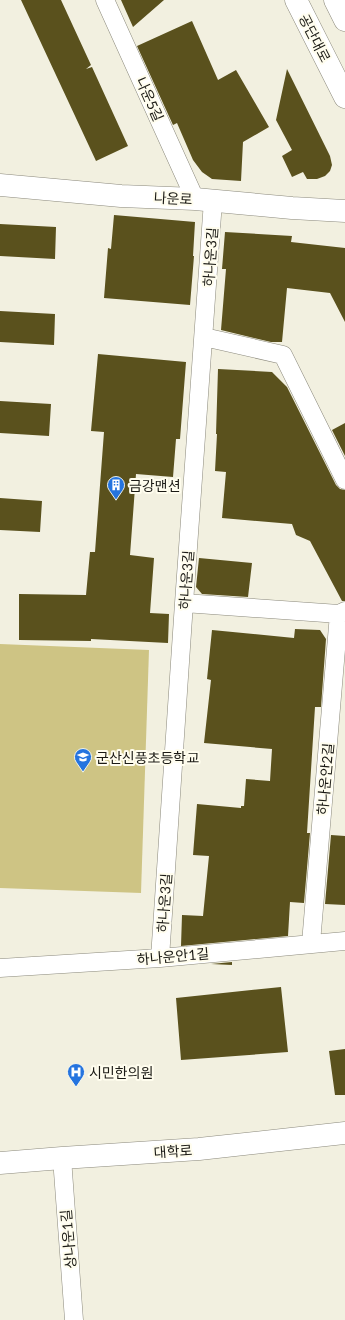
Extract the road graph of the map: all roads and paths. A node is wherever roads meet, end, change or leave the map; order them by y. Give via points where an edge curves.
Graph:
1 (105, 0) edge
2 (296, 0) edge
3 (335, 0) edge
4 (345, 20) edge
5 (345, 97) edge
6 (0, 185) edge
7 (204, 200) junction
8 (345, 212) edge
9 (204, 337) junction
10 (345, 480) edge
11 (184, 603) junction
12 (342, 612) edge
13 (345, 940) edge
14 (311, 943) junction
15 (160, 958) junction
16 (0, 968) edge
17 (345, 1133) edge
18 (62, 1158) junction
19 (0, 1163) edge
20 (74, 1320) edge

1 - 7 street, 나운5길
2 - 5 street, 공단대로
3 - 4 street
6 - 7 street, 나운로 via 121,196
7 - 8 street, 나운로
7 - 9 street, 하나운3길
9 - 10 street via 282,355
9 - 11 street, 하나운3길
11 - 12 street, 하나운안2길
11 - 15 street, 하나운3길
12 - 14 street, 하나운안2길
13 - 14 street, 하나운안1길
14 - 15 street, 하나운안1길
15 - 16 street, 하나운안1길
17 - 18 street, 대학로 via 199,1149
18 - 19 street, 대학로
18 - 20 street, 상나운1길

